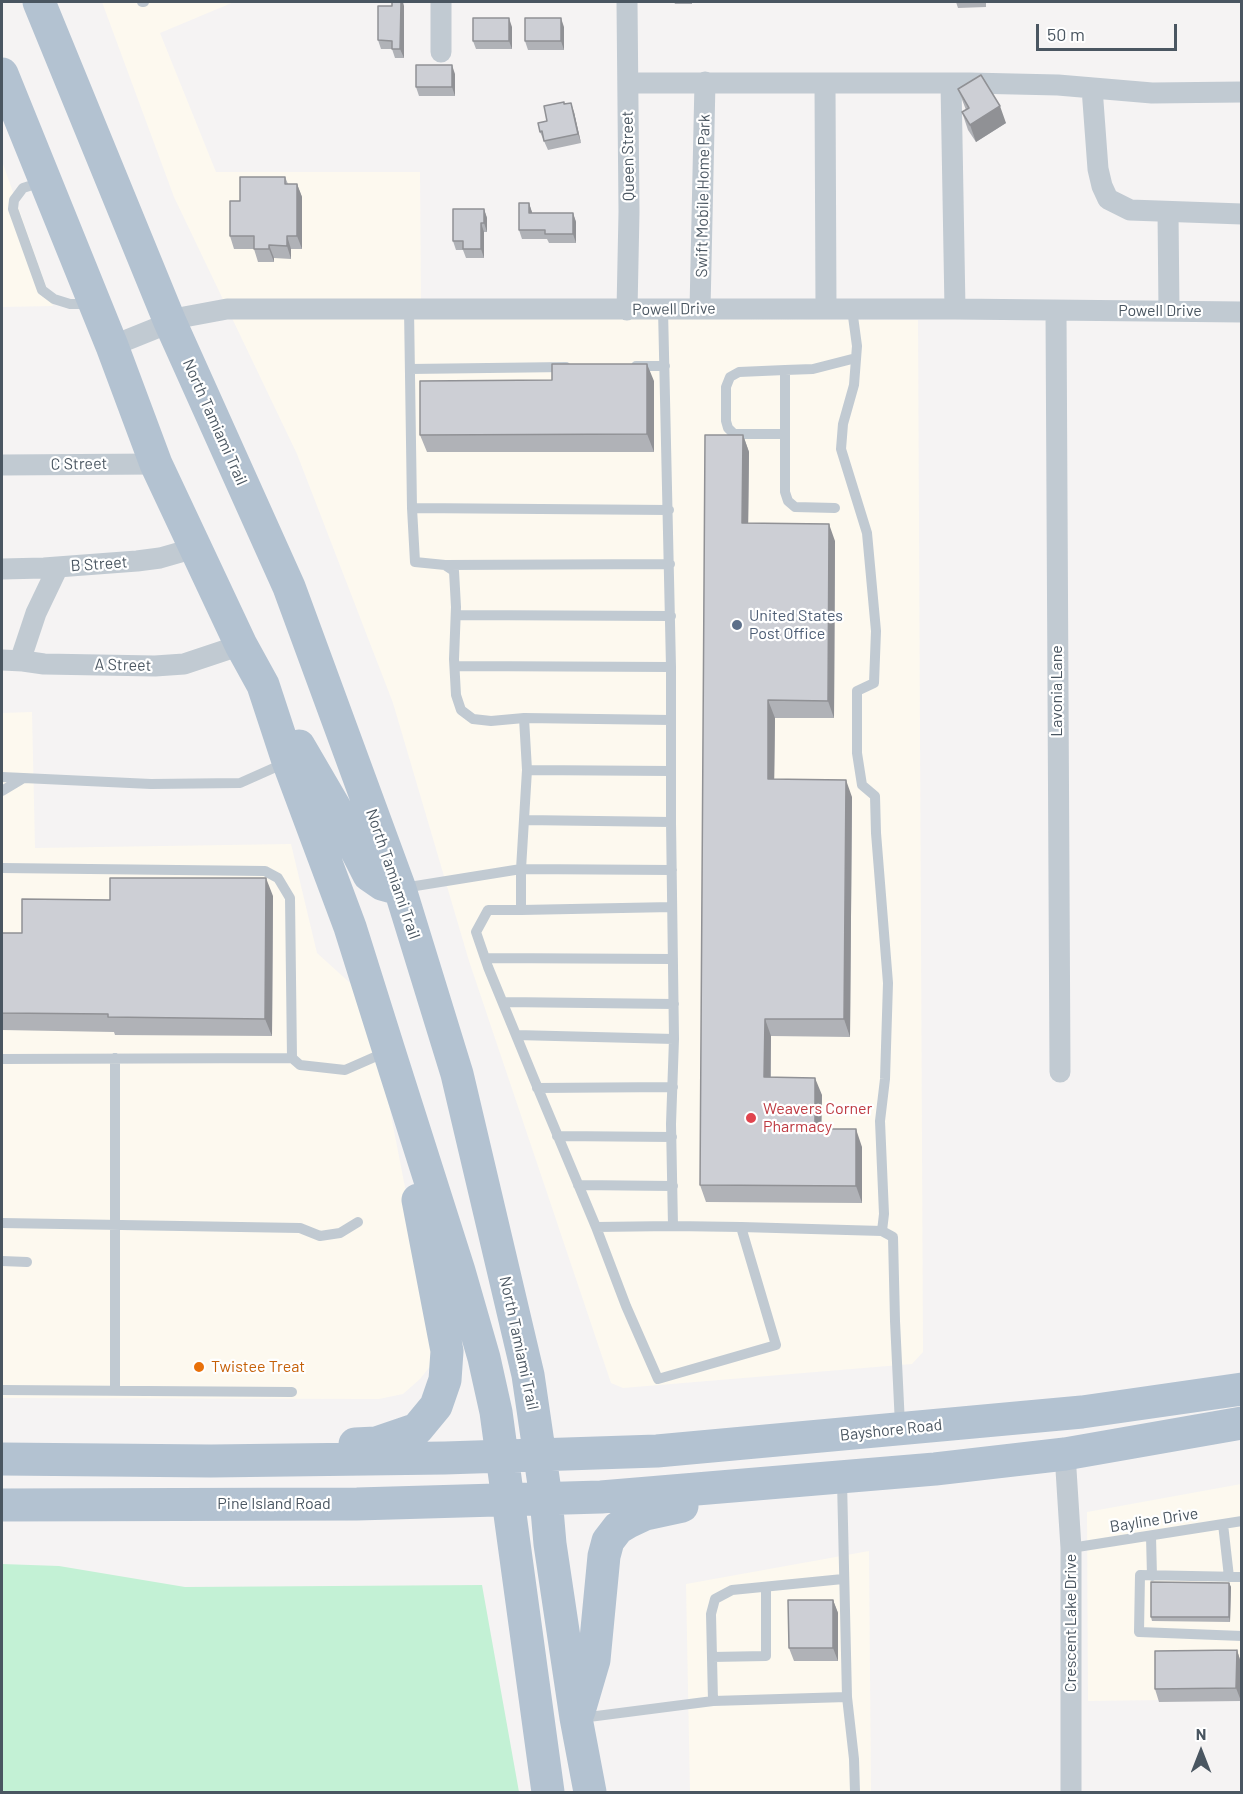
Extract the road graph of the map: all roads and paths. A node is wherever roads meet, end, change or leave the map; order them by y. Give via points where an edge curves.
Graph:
1 (39, 2) edge
2 (441, 2) edge
3 (627, 2) edge
4 (441, 52) dead end
5 (2, 74) edge
6 (705, 82) junction
7 (628, 83) junction
8 (825, 83) junction
9 (951, 83) junction
10 (1092, 88) junction
11 (1242, 92) edge
12 (45, 181) junction
13 (1168, 212) junction
14 (1242, 214) edge
15 (94, 301) junction
16 (409, 309) junction
17 (663, 309) junction
18 (700, 309) junction
19 (826, 309) junction
20 (852, 309) junction
21 (955, 309) junction
22 (627, 310) junction
23 (1056, 311) junction
24 (1169, 311) junction
25 (1242, 312) edge
26 (170, 322) junction
27 (112, 346) junction
28 (856, 358) junction
29 (631, 366) edge
30 (665, 366) junction
31 (573, 367) edge
32 (410, 369) junction
33 (785, 370) junction
34 (785, 434) junction
35 (156, 464) junction
36 (2, 465) edge
37 (412, 508) junction
38 (835, 508) dead end
39 (669, 510) junction
40 (195, 548) junction
41 (670, 564) junction
42 (445, 565) junction
43 (58, 567) junction
44 (2, 569) edge
45 (456, 615) junction
46 (670, 616) junction
47 (241, 645) junction
48 (10, 660) edge
49 (455, 666) junction
50 (671, 667) junction
51 (263, 685) junction
52 (524, 718) junction
53 (671, 720) junction
54 (288, 761) junction
55 (527, 770) junction
56 (671, 771) junction
57 (2, 777) edge
58 (23, 778) junction
59 (2, 791) edge
60 (524, 820) junction
61 (671, 822) junction
62 (2, 868) edge
63 (521, 869) junction
64 (672, 870) junction
65 (400, 888) junction
66 (672, 907) junction
67 (521, 910) junction
68 (485, 958) junction
69 (673, 959) junction
70 (504, 1002) junction
71 (674, 1004) junction
72 (516, 1035) junction
73 (674, 1039) junction
74 (389, 1051) junction
75 (116, 1058) junction
76 (292, 1058) junction
77 (2, 1059) edge
78 (1060, 1072) dead end
79 (673, 1087) junction
80 (537, 1088) junction
81 (557, 1136) junction
82 (672, 1137) junction
83 (578, 1185) junction
84 (673, 1186) junction
85 (358, 1222) dead end
86 (2, 1223) edge
87 (116, 1225) junction
88 (673, 1226) junction
89 (596, 1227) junction
90 (741, 1227) junction
91 (882, 1231) junction
92 (2, 1261) edge
93 (27, 1262) dead end
94 (1242, 1389) edge
95 (2, 1390) edge
96 (115, 1391) junction
97 (292, 1392) dead end
98 (1242, 1423) edge
99 (900, 1429) junction
100 (1065, 1454) junction
101 (539, 1455) junction
102 (503, 1456) junction
103 (2, 1460) edge
104 (211, 1461) junction
105 (842, 1478) junction
106 (792, 1482) junction
107 (546, 1498) junction
108 (509, 1500) junction
109 (2, 1505) edge
110 (1242, 1521) edge
111 (1223, 1524) junction
112 (1151, 1536) junction
113 (1071, 1548) junction
114 (1152, 1576) junction
115 (1229, 1576) junction
116 (1242, 1577) edge
117 (843, 1579) junction
118 (766, 1587) junction
119 (1242, 1636) edge
120 (712, 1657) junction
121 (847, 1697) junction
122 (713, 1701) junction
123 (576, 1718) junction
124 (548, 1792) edge
125 (590, 1792) edge
126 (855, 1792) edge
127 (1071, 1792) edge

1 - 26 main road, North Tamiami Trail
2 - 4 street
3 - 7 street, Queen Street
5 - 12 main road
6 - 7 street
6 - 8 street
6 - 18 street, Swift Mobile Home Park
7 - 22 street, Queen Street
8 - 9 street
8 - 19 street
9 - 10 street
9 - 21 street
10 - 11 street via 1152,93
10 - 13 street via 1098,169 1108,199 1130,210
12 - 15 main road
12 - 15 lane via 23,188 13,209 42,290 70,304
13 - 14 street
13 - 24 street
15 - 27 main road
16 - 22 street, Powell Drive
16 - 26 street, Powell Drive via 226,309
16 - 32 lane
17 - 18 street, Powell Drive
17 - 22 street, Powell Drive
17 - 30 lane
18 - 19 street, Powell Drive
19 - 20 street, Powell Drive
20 - 21 street, Powell Drive
20 - 28 lane
21 - 23 street, Powell Drive
23 - 24 street, Powell Drive
23 - 78 street, Lavonia Lane
24 - 25 street, Powell Drive
26 - 27 street, Powell Drive
26 - 65 main road, North Tamiami Trail via 289,587
27 - 35 main road
28 - 33 lane via 813,369
28 - 91 lane via 841,449 867,533 876,631 874,683 857,691 857,753 861,785 875,796 888,983 880,1121
29 - 30 lane
30 - 39 lane
31 - 32 lane
32 - 37 lane
33 - 34 lane
33 - 34 lane via 739,372 730,377 726,387 726,421 734,434
34 - 38 lane via 788,501 795,507
35 - 36 street, C Street
35 - 40 main road
37 - 39 lane
37 - 42 lane via 415,562
39 - 41 lane
40 - 43 street, B Street via 160,558
40 - 47 main road
41 - 42 lane
41 - 46 lane
42 - 45 lane via 454,571
43 - 44 street, B Street
43 - 48 street
45 - 46 lane
45 - 49 lane
46 - 50 lane
47 - 48 street, A Street via 184,664 156,666
47 - 51 main road
49 - 50 lane
49 - 52 lane via 461,711 472,719
50 - 53 lane
51 - 54 main road
51 - 65 main road via 334,806 369,875 382,884
52 - 53 lane
52 - 55 lane
53 - 56 lane
54 - 58 lane via 240,783 151,784
54 - 74 main road via 350,927
55 - 56 lane
55 - 60 lane
56 - 61 lane
57 - 58 lane
58 - 59 lane
60 - 61 lane
60 - 63 lane
61 - 64 lane
62 - 76 lane via 265,871 278,878 290,898
63 - 64 lane
63 - 65 lane
63 - 67 lane
64 - 66 lane
65 - 101 main road, North Tamiami Trail via 457,1074 528,1375
66 - 67 lane
66 - 69 lane
67 - 68 lane via 488,910 476,932
68 - 69 lane
68 - 70 lane
69 - 71 lane
70 - 71 lane
70 - 72 lane
71 - 73 lane
72 - 73 lane
72 - 80 lane
73 - 79 lane
74 - 76 lane via 345,1070 300,1065
74 - 102 main road via 484,1358
74 - 104 main road via 447,1351 445,1380 436,1406 417,1429 376,1443
75 - 76 lane
75 - 77 lane
75 - 87 lane
79 - 80 lane
79 - 82 lane
80 - 81 lane
81 - 82 lane
81 - 83 lane
82 - 84 lane
83 - 84 lane
83 - 89 lane
84 - 88 lane
85 - 87 lane via 340,1233 320,1236 300,1228
86 - 87 lane
87 - 96 lane
88 - 89 lane
88 - 90 lane
89 - 90 lane via 658,1379 776,1345
90 - 91 lane
91 - 99 lane via 893,1237
92 - 93 lane
94 - 99 main road, Bayshore Road via 1082,1412
95 - 96 lane
96 - 97 lane
98 - 100 main road
99 - 101 main road, Bayshore Road via 657,1451
100 - 105 main road
100 - 113 street, Crescent Lake Drive
101 - 102 main road
101 - 107 main road, North Tamiami Trail
102 - 104 main road
102 - 108 main road
103 - 104 main road
105 - 106 main road
105 - 117 lane
106 - 107 main road
106 - 123 main road via 645,1514 618,1528 608,1541 604,1556 594,1660
107 - 108 main road, Pine Island Road
107 - 123 main road, North Tamiami Trail
108 - 109 main road, Pine Island Road
108 - 124 main road
110 - 111 lane, Bayline Drive
111 - 112 lane, Bayline Drive
111 - 115 lane
112 - 113 lane, Bayline Drive
112 - 114 lane
113 - 127 street, Crescent Lake Drive
114 - 115 lane
114 - 119 lane via 1140,1575 1139,1632
115 - 116 lane
117 - 118 lane
117 - 121 lane
118 - 120 lane via 732,1590 715,1599 711,1614
118 - 120 lane via 766,1656
120 - 122 lane
121 - 122 lane
121 - 126 lane
122 - 123 lane
123 - 125 main road, North Tamiami Trail

